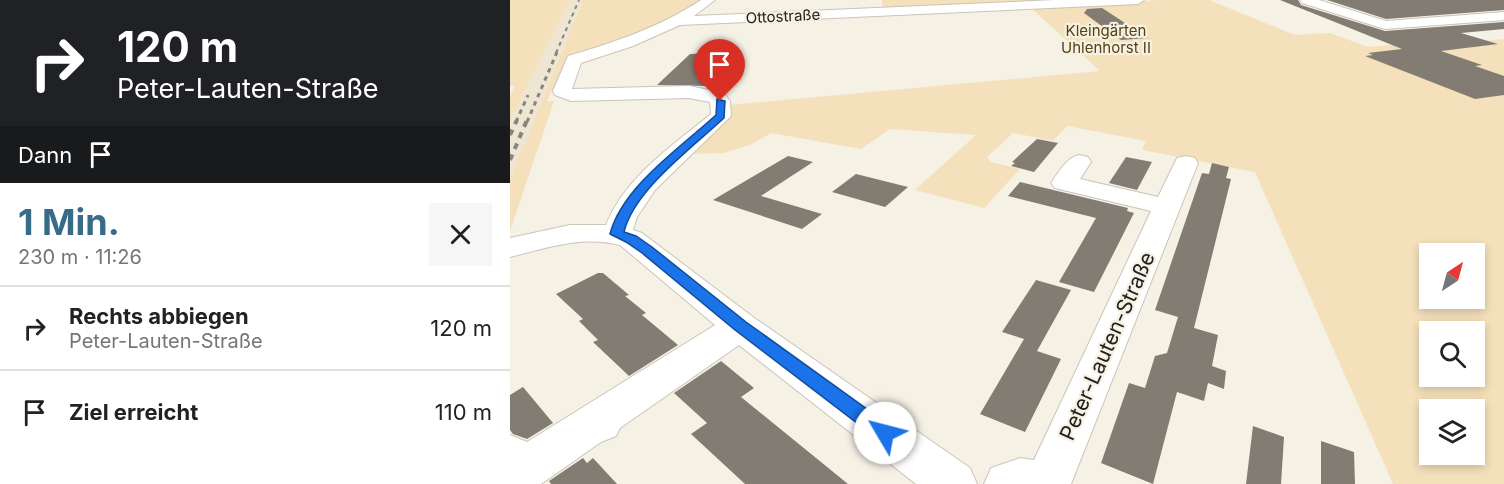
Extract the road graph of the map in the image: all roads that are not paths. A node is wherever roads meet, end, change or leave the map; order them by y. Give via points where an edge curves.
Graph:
1 (709, 0) edge
2 (1138, 0) edge
3 (1306, 0) edge
4 (982, 3) edge
5 (929, 5) edge
6 (1504, 16) edge
7 (681, 21) junction
8 (1079, 162) dead end
9 (1186, 164) dead end
10 (1167, 207) junction
11 (617, 234) junction
12 (510, 248) edge
13 (740, 326) junction
14 (520, 470) edge
15 (953, 484) edge
16 (1008, 484) edge
17 (1040, 484) edge
18 (1047, 484) edge

1 - 7 street
2 - 4 street, Ottostraße
3 - 6 street via 1385,25
4 - 5 street, Ottostraße
5 - 7 street, Ottostraße
7 - 11 street via 627,44 574,60 562,92 689,92 717,97 720,101 720,116 645,185 620,221
8 - 10 street via 1064,183
9 - 10 street, Peter-Lauten-Straße
10 - 18 street, Peter-Lauten-Straße
11 - 12 street via 568,235
11 - 13 street via 647,250
13 - 14 street
13 - 15 street
16 - 17 street

